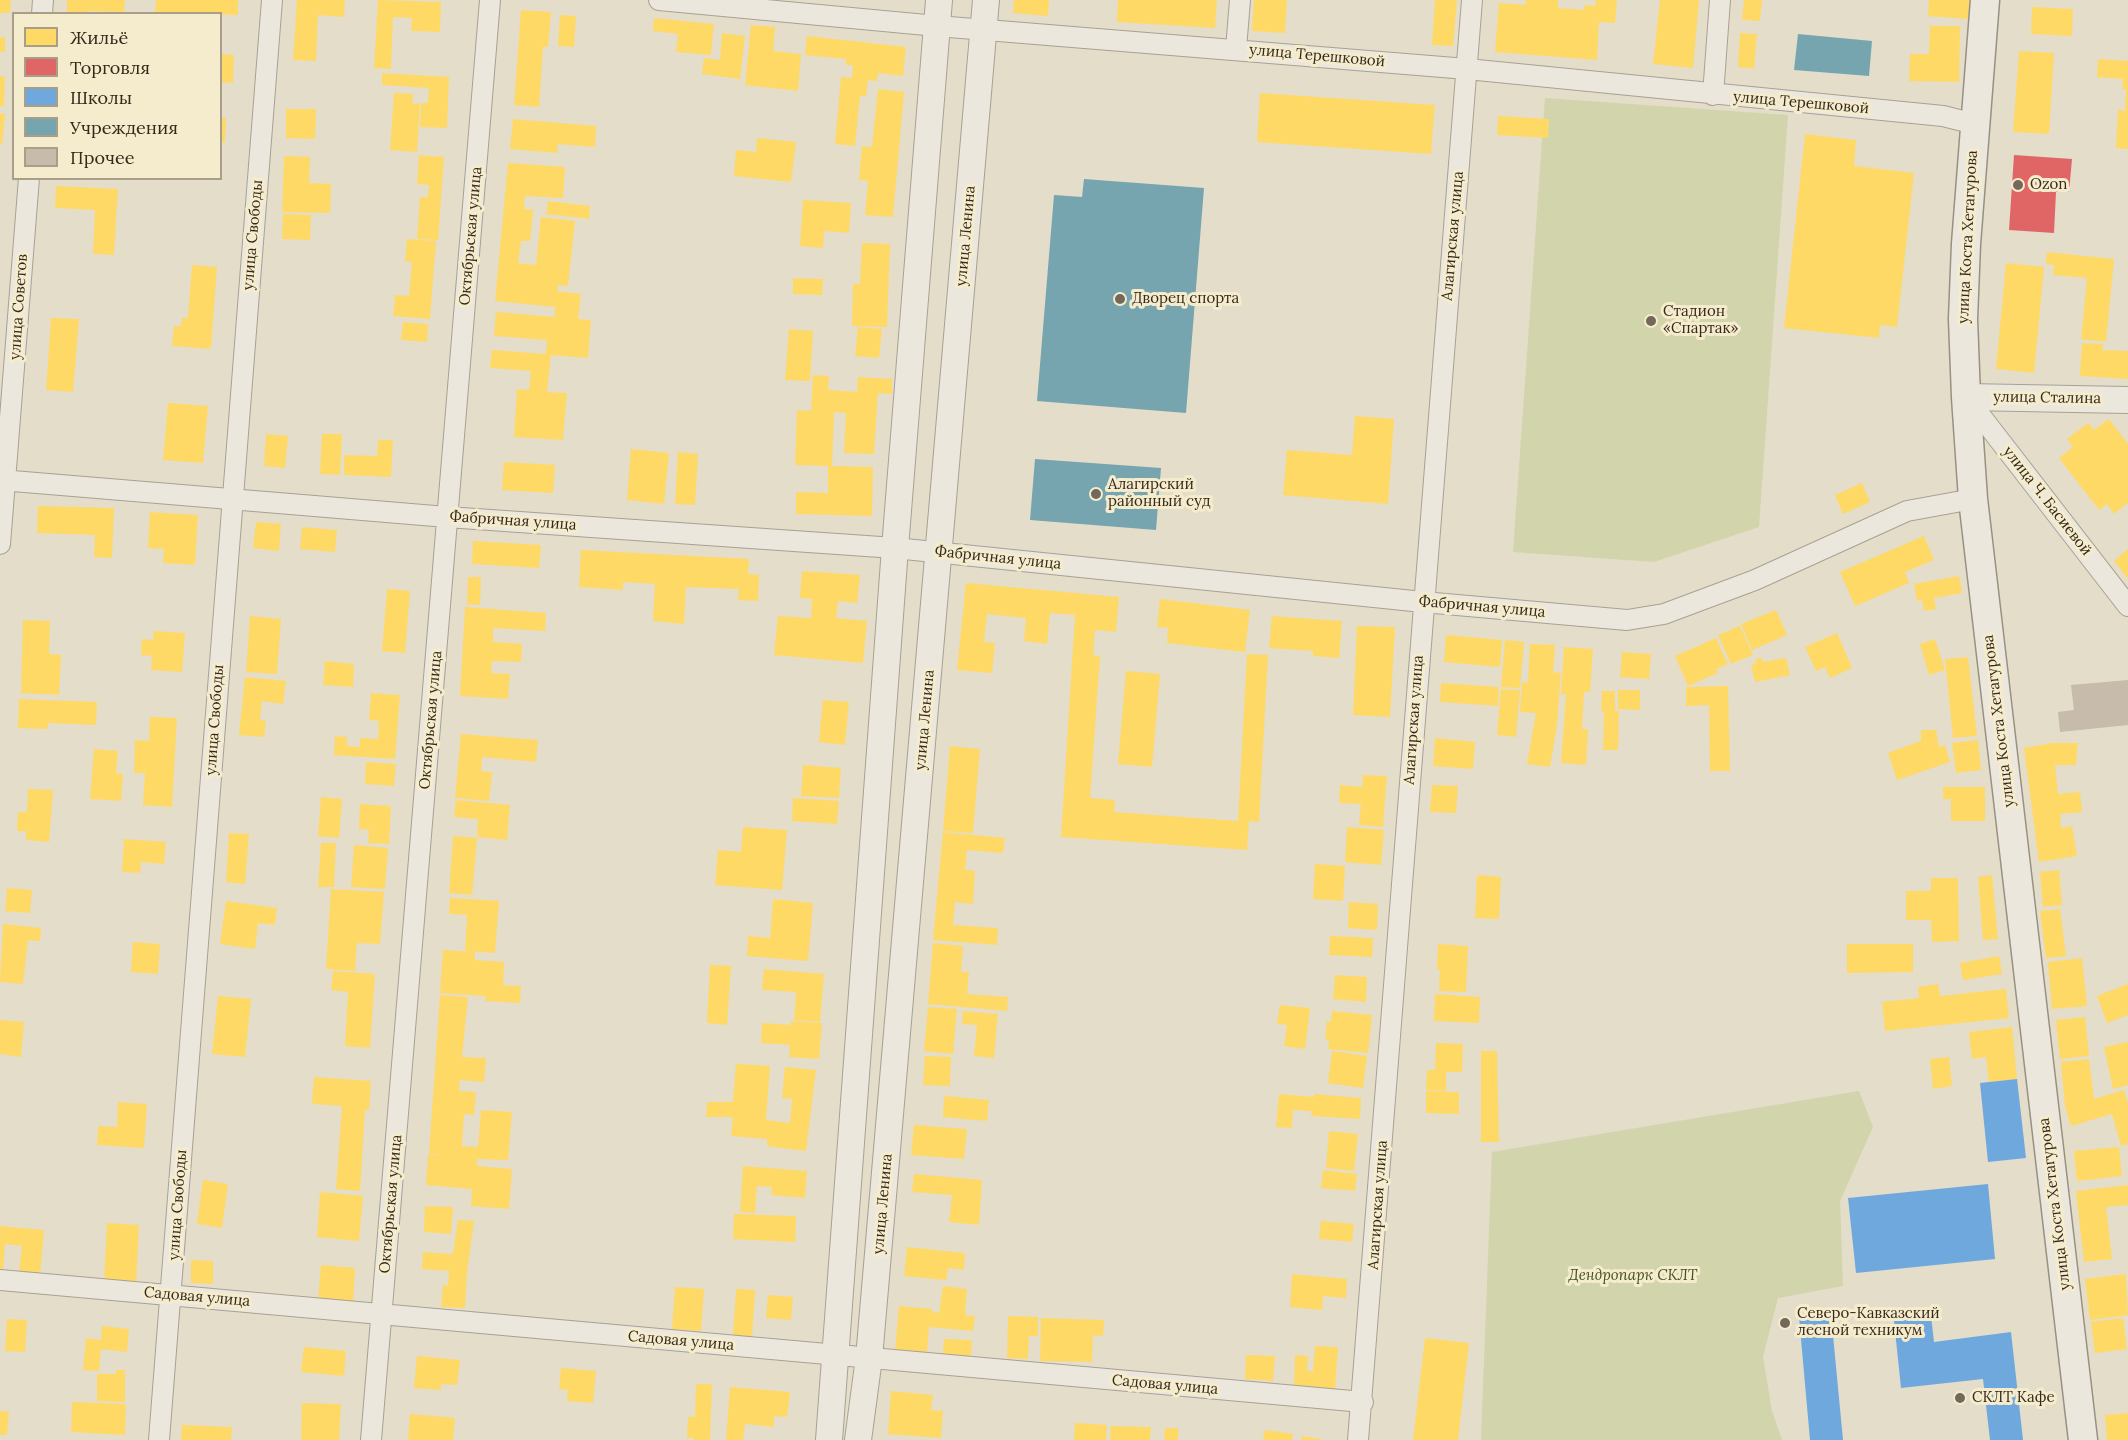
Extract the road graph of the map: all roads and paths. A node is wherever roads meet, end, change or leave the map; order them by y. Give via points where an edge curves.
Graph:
1 (272, 0) edge
2 (490, 0) edge
3 (658, 0) edge
4 (939, 0) edge
5 (986, 0) edge
6 (1240, 0) edge
7 (1472, 0) edge
8 (1720, 0) edge
9 (1985, 0) edge
10 (734, 3) edge
11 (937, 26) junction
12 (984, 29) junction
13 (1236, 49) junction
14 (1467, 69) junction
15 (1713, 94) junction
16 (1975, 124) junction
17 (29, 180) edge
18 (1966, 396) junction
19 (2128, 400) edge
20 (3, 480) edge
21 (232, 498) junction
22 (1974, 500) junction
23 (447, 517) junction
24 (0, 544) edge
25 (895, 548) junction
26 (940, 552) junction
27 (1423, 602) junction
28 (2128, 606) edge
29 (0, 1280) edge
30 (172, 1295) junction
31 (382, 1314) junction
32 (836, 1355) junction
33 (869, 1358) junction
34 (1363, 1402) junction
35 (159, 1440) edge
36 (371, 1440) edge
37 (829, 1440) edge
38 (858, 1440) edge
39 (1358, 1440) edge
40 (2084, 1440) edge

1 - 21 street, улица Свободы
2 - 23 street, Октябрьская улица
3 - 10 street, улица Терешковой
4 - 11 street
5 - 12 street, улица Ленина
6 - 13 street
7 - 14 street, Алагирская улица
8 - 15 street
9 - 16 main road, улица Коста Хетагурова
10 - 11 street, улица Терешковой
11 - 12 street, улица Терешковой
11 - 25 street
12 - 13 street, улица Терешковой
12 - 26 street, улица Ленина
13 - 14 street, улица Терешковой
14 - 15 street, улица Терешковой
14 - 27 street, Алагирская улица
15 - 16 street, улица Терешковой via 1943,116
16 - 18 main road, улица Коста Хетагурова via 1963,319
17 - 20 street, улица Советов
18 - 19 street, улица Сталина
18 - 22 main road, улица Коста Хетагурова
18 - 28 street, улица Ч. Басиевой
20 - 21 street, Фабричная улица
20 - 24 street, улица Советов
21 - 23 street, Фабричная улица
21 - 30 street, улица Свободы
22 - 27 street, Фабричная улица via 1907,511 1755,580 1664,614 1627,620
22 - 40 main road, улица Коста Хетагурова
23 - 25 street, Фабричная улица
23 - 31 street, Октябрьская улица
25 - 26 street, Фабричная улица
25 - 32 street
26 - 27 street, Фабричная улица
26 - 33 street, улица Ленина
27 - 34 street, Алагирская улица
29 - 30 street, Садовая улица
30 - 31 street, Садовая улица
30 - 35 street, улица Свободы
31 - 32 street, Садовая улица
31 - 36 street, Октябрьская улица
32 - 33 street, Садовая улица
32 - 37 street
33 - 34 street, Садовая улица
33 - 38 street, улица Ленина
34 - 39 street, Алагирская улица

